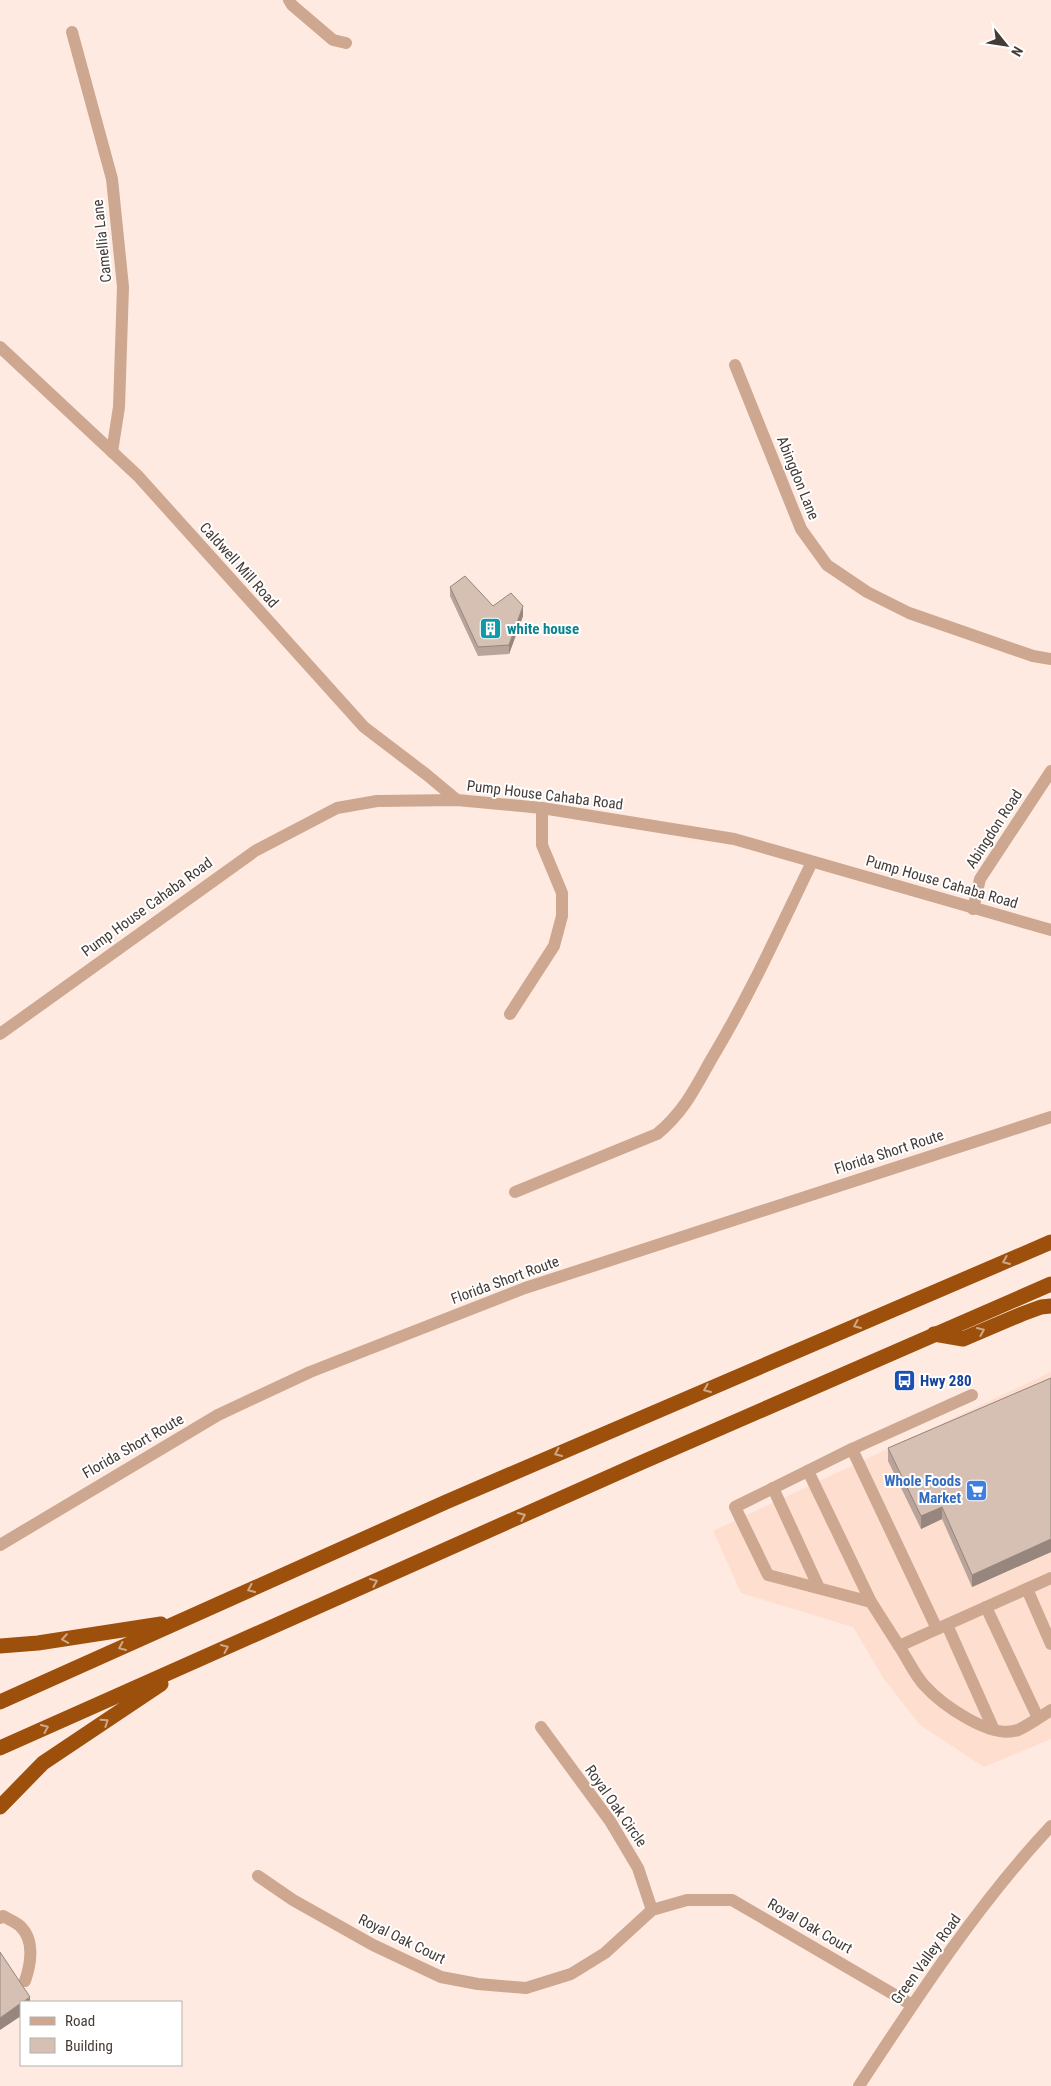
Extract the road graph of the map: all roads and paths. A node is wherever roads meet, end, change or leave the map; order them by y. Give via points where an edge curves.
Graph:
1 (289, 0) edge
2 (72, 32) dead end
3 (346, 43) dead end
4 (0, 347) edge
5 (736, 366) dead end
6 (112, 452) junction
7 (1051, 659) edge
8 (1051, 770) edge
9 (457, 800) junction
10 (542, 808) junction
11 (812, 862) junction
12 (972, 909) junction
13 (1051, 930) edge
14 (510, 1014) dead end
15 (0, 1034) edge
16 (1051, 1116) edge
17 (515, 1192) dead end
18 (1051, 1242) edge
19 (1051, 1284) edge
20 (1051, 1306) edge
21 (934, 1334) junction
22 (972, 1395) dead end
23 (852, 1449) junction
24 (808, 1471) junction
25 (773, 1488) junction
26 (0, 1545) edge
27 (1051, 1578) edge
28 (819, 1588) junction
29 (1027, 1589) junction
30 (871, 1602) junction
31 (986, 1607) junction
32 (182, 1620) junction
33 (942, 1627) junction
34 (1051, 1644) edge
35 (0, 1646) edge
36 (899, 1646) junction
37 (194, 1662) junction
38 (0, 1702) edge
39 (1051, 1710) edge
40 (1038, 1718) junction
41 (541, 1727) dead end
42 (993, 1728) junction
43 (0, 1748) edge
44 (0, 1808) edge
45 (1051, 1826) edge
46 (1051, 1831) edge
47 (1025, 1854) junction
48 (258, 1876) dead end
49 (652, 1910) junction
50 (0, 1918) edge
51 (25, 1981) dead end
52 (912, 2005) junction
53 (859, 2086) edge

1 - 3 street via 332,40
2 - 6 street, Camellia Lane via 112,179 123,287 119,407
4 - 6 street, Caldwell Mill Road
5 - 7 street, Abingdon Lane via 801,530 827,565 867,592 909,613 1033,656
6 - 9 street, Caldwell Mill Road via 138,476 364,728
8 - 12 street, Abingdon Road via 980,879
9 - 10 street, Pump House Cahaba Road
9 - 15 street, Pump House Cahaba Road via 377,801 337,808 263,846
10 - 11 street, Pump House Cahaba Road via 734,839
10 - 14 street via 542,845 562,893 562,916 554,946
11 - 12 street, Pump House Cahaba Road
11 - 17 street via 728,1033 674,1121 657,1134
12 - 13 street, Pump House Cahaba Road
16 - 26 street, Florida Short Route via 525,1288 310,1372 218,1416
18 -> 32 highway via 644,1416
19 - 21 highway
21 -> 20 highway via 963,1339 1040,1307
37 -> 21 highway
22 - 23 street
23 - 24 street
23 - 33 street
24 - 25 street
24 - 30 street
25 - 28 street
25 - 28 street via 735,1507 768,1575
27 - 29 street
28 - 30 street
29 - 31 street
29 - 34 street
30 - 36 street
31 - 33 street
31 - 40 street
32 -> 35 highway via 38,1644
32 -> 38 highway
33 - 36 street
33 - 42 street
36 - 42 street via 924,1684 950,1708 980,1726
43 -> 37 highway
44 -> 37 highway via 43,1763
39 - 40 street
40 - 42 street via 1016,1730
41 - 49 street, Royal Oak Circle via 624,1844 638,1868
45 - 47 street, Green Valley Road
46 - 47 street, Green Valley Road
47 - 52 street, Green Valley Road
48 - 49 street, Royal Oak Court via 293,1900 373,1944 441,1977 478,1984 526,1988 571,1974 605,1953
49 - 52 street, Royal Oak Court via 687,1900 732,1900
50 - 51 street via 3,1916 20,1926 30,1945 30,1966
52 - 53 street, Green Valley Road

